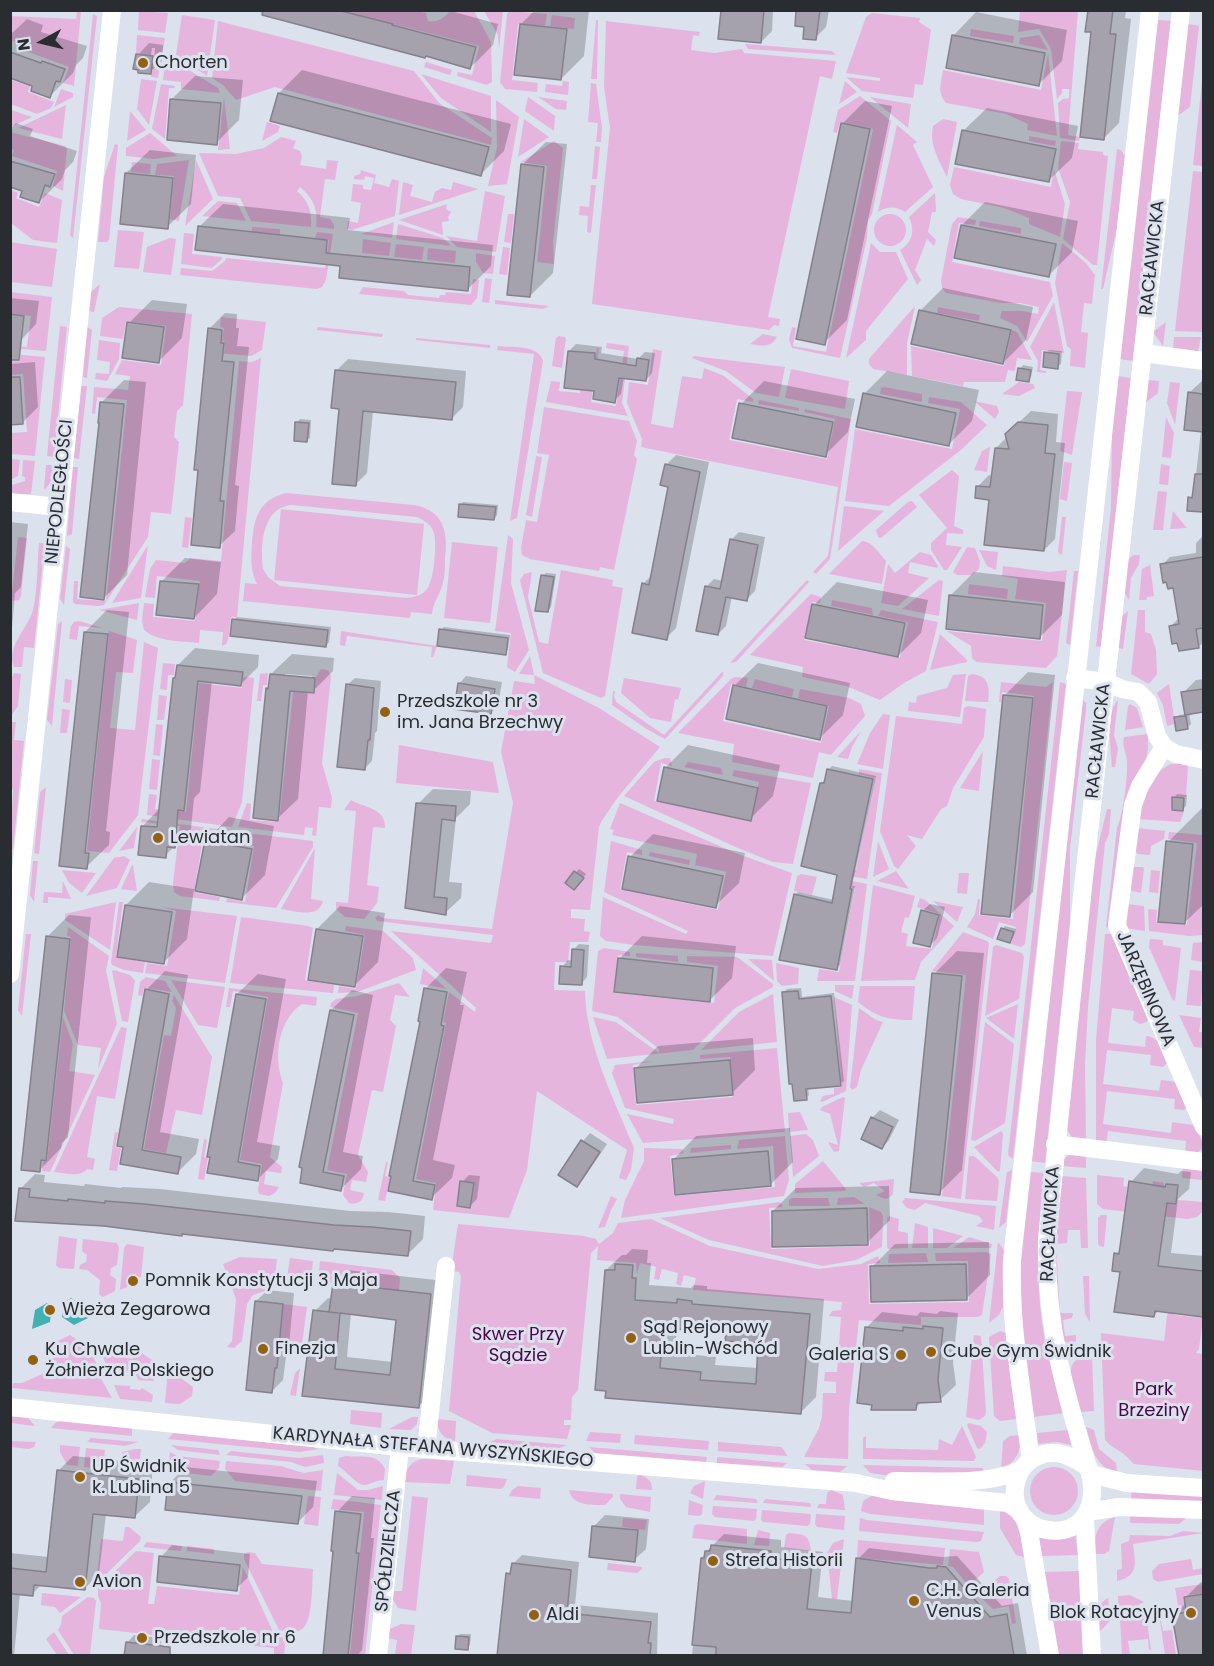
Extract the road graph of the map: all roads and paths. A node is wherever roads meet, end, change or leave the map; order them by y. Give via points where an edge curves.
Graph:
1 (112, 10) edge
2 (1150, 10) edge
3 (1181, 10) edge
4 (1143, 353) junction
5 (1203, 361) edge
6 (10, 502) edge
7 (59, 507) junction
8 (1076, 678) junction
9 (1106, 682) junction
10 (1164, 747) junction
11 (1203, 760) edge
12 (10, 974) edge
13 (1203, 1127) edge
14 (1055, 1144) junction
15 (1203, 1161) edge
16 (446, 1266) dead end
17 (10, 1407) edge
18 (399, 1447) junction
19 (426, 1449) junction
20 (1027, 1465) junction
21 (1090, 1471) junction
22 (856, 1483) junction
23 (1203, 1488) edge
24 (1203, 1510) edge
25 (1022, 1515) junction
26 (1087, 1515) junction
27 (378, 1656) edge
28 (1050, 1656) edge
29 (1092, 1656) edge

1 - 7 street, NIEPODLEGŁOŚCI
2 - 8 street, RACŁAWICKA
3 - 4 street, RACŁAWICKA
4 - 5 street
4 - 9 street, RACŁAWICKA
6 - 7 street
7 - 12 street, NIEPODLEGŁOŚCI
8 - 9 street
8 - 20 street, RACŁAWICKA via 1012,1260 1011,1293
9 - 10 street via 1144,696
9 - 14 street, RACŁAWICKA
10 - 11 street
10 - 13 street, JARZĘBINOWA via 1132,805 1117,925
14 - 15 street
14 - 21 street, RACŁAWICKA via 1047,1240 1048,1298 1057,1357
16 - 19 street
17 - 18 street, KARDYNAŁA STEFANA WYSZYŃSKIEGO
18 - 19 street, KARDYNAŁA STEFANA WYSZYŃSKIEGO
18 - 27 street, SPÓŁDZIELCZA
19 - 22 street, KARDYNAŁA STEFANA WYSZYŃSKIEGO
20 - 21 street via 1047,1453 1058,1453 1069,1455
20 - 22 street, KARDYNAŁA STEFANA WYSZYŃSKIEGO via 1009,1476 990,1479
20 - 25 street via 1015,1485
21 - 23 street via 1127,1483
21 - 26 street via 1094,1490
22 - 25 street, KARDYNAŁA STEFANA WYSZYŃSKIEGO via 892,1491 1008,1503
24 - 26 street via 1119,1507
25 - 26 street via 1048,1532 1070,1528
25 - 28 street via 1029,1532
26 - 29 street

